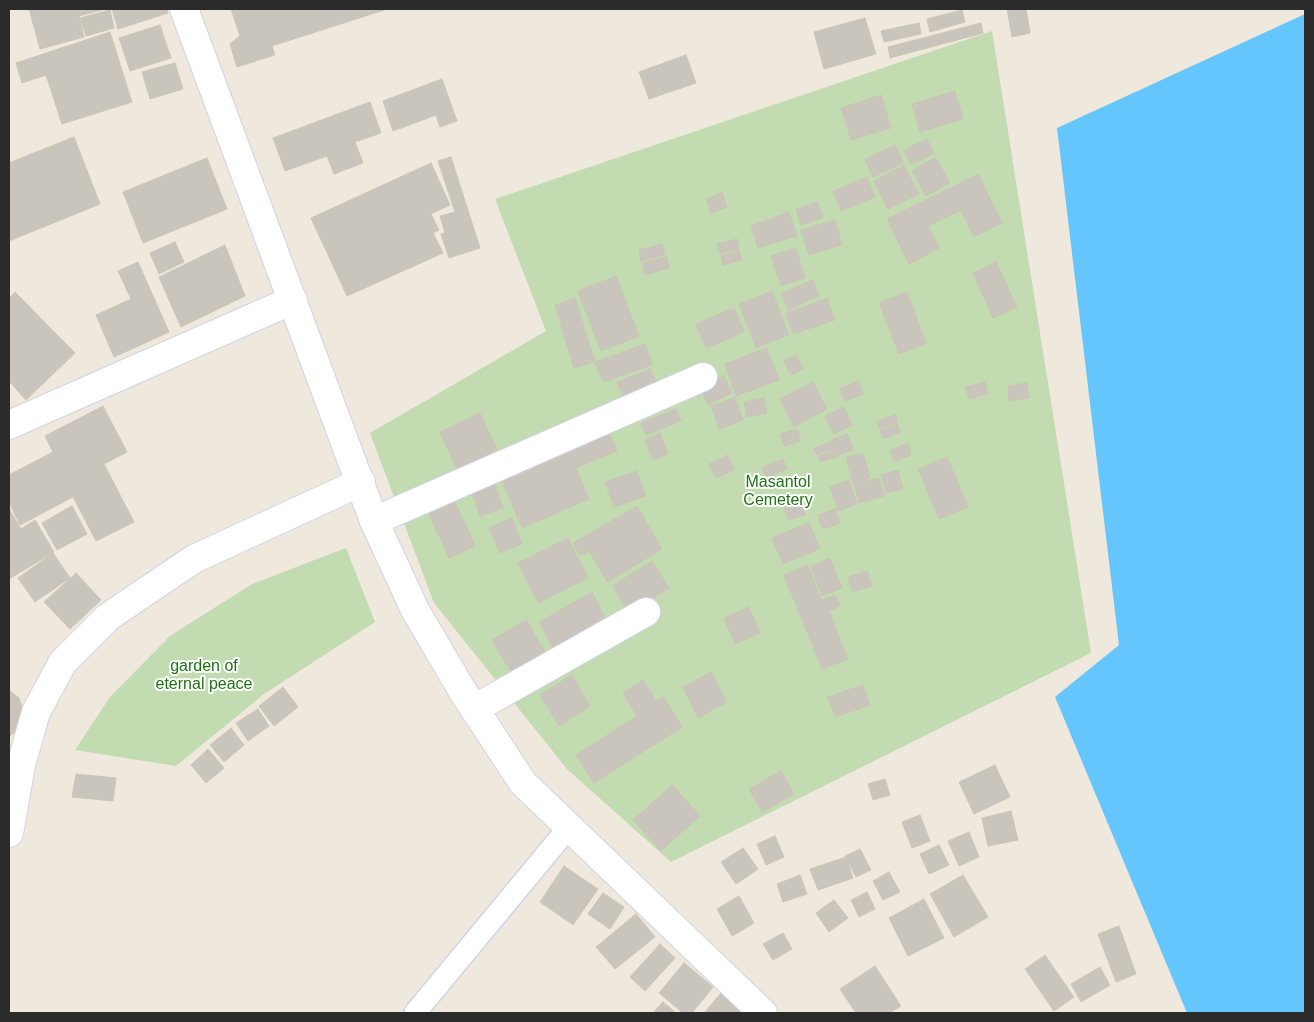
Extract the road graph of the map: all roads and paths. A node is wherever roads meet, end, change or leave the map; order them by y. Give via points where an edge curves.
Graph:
1 (184, 9) edge
2 (293, 300) junction
3 (703, 376) dead end
4 (9, 425) edge
5 (361, 482) junction
6 (374, 521) junction
7 (646, 612) dead end
8 (474, 709) junction
9 (569, 827) junction
10 (9, 833) edge
11 (415, 1013) edge
12 (763, 1013) edge

1 - 2 street
2 - 4 street
2 - 5 street
3 - 6 street
5 - 6 street
5 - 10 street via 194,558 108,617 82,642 63,662 36,712 20,765
6 - 8 street via 416,610
7 - 8 street
8 - 9 street via 523,783
9 - 11 lane
9 - 12 street

